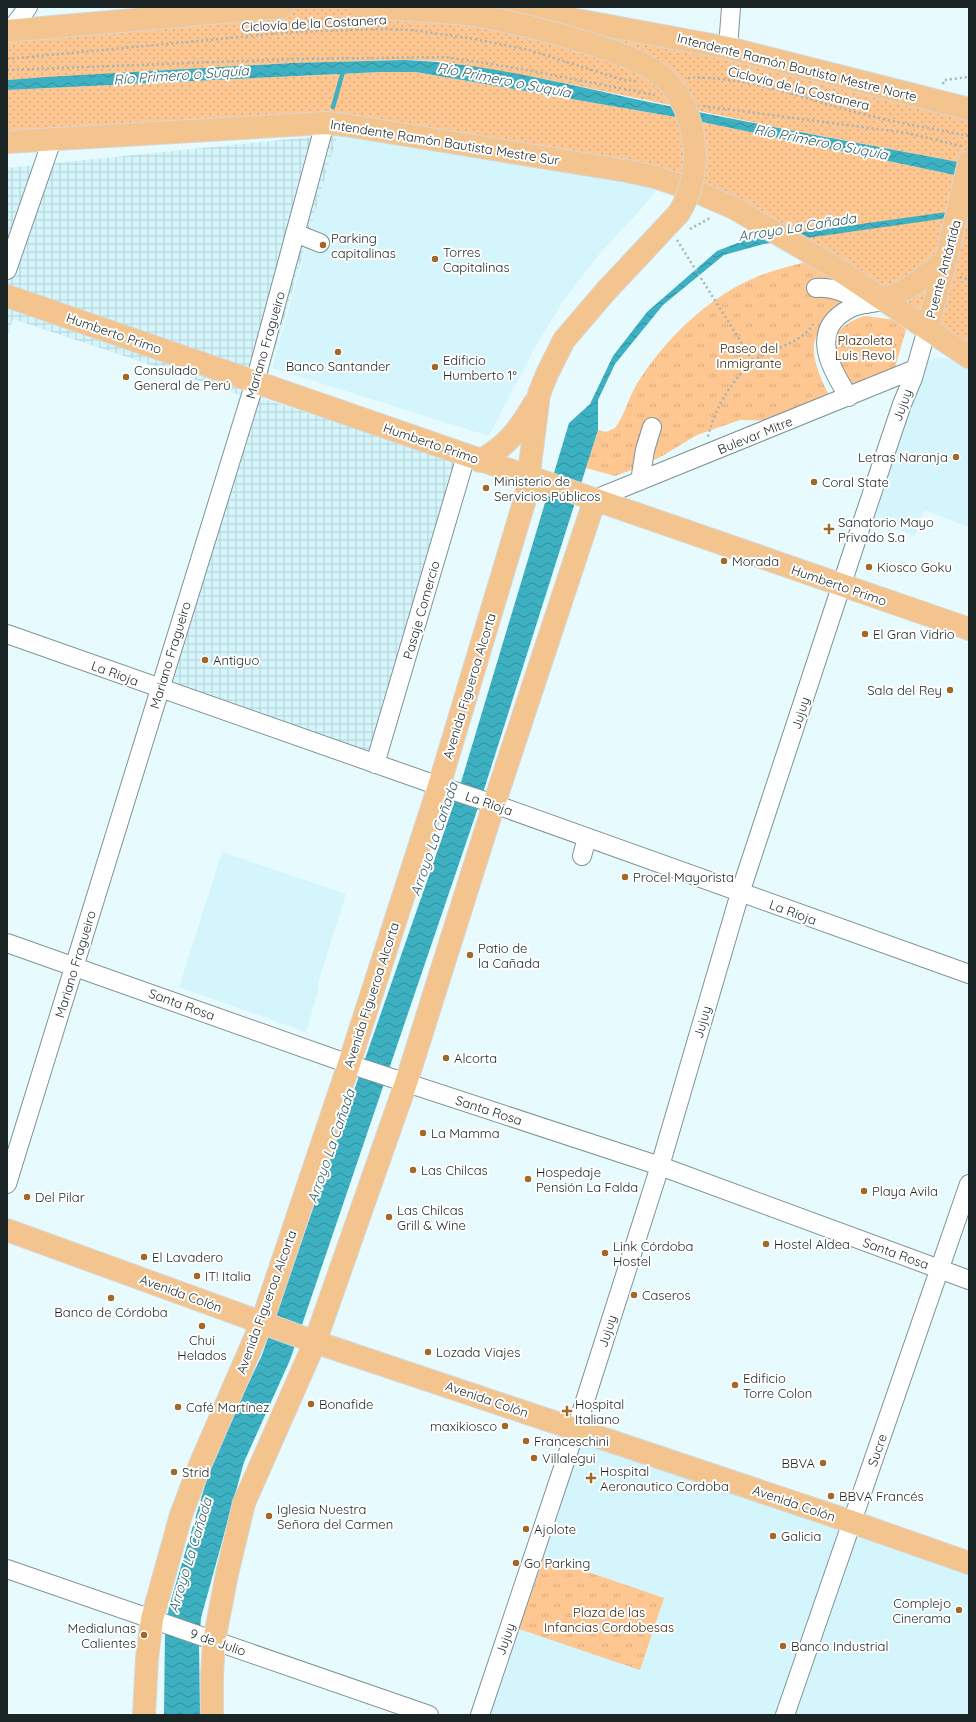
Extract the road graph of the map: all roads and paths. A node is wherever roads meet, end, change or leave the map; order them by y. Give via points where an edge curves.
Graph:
1 (28, 7) edge
2 (361, 7) edge
3 (506, 7) edge
4 (731, 7) edge
5 (284, 15) edge
6 (8, 31) edge
7 (315, 31) junction
8 (728, 48) junction
9 (7, 59) edge
10 (7, 70) edge
11 (969, 77) edge
12 (681, 78) dead end
13 (944, 80) dead end
14 (642, 81) dead end
15 (782, 91) junction
16 (660, 96) dead end
17 (874, 101) dead end
18 (698, 105) dead end
19 (969, 109) edge
20 (325, 123) junction
21 (969, 136) edge
22 (52, 140) junction
23 (7, 142) edge
24 (969, 148) edge
25 (969, 162) edge
26 (734, 208) junction
27 (686, 232) dead end
28 (295, 234) junction
29 (681, 235) dead end
30 (320, 244) dead end
31 (946, 260) junction
32 (7, 270) edge
33 (816, 288) dead end
34 (7, 296) edge
35 (875, 302) junction
36 (817, 318) dead end
37 (927, 329) junction
38 (969, 357) edge
39 (753, 360) junction
40 (915, 369) junction
41 (255, 382) junction
42 (539, 394) junction
43 (849, 398) junction
44 (652, 427) dead end
45 (705, 455) junction
46 (473, 458) junction
47 (529, 477) junction
48 (640, 481) junction
49 (595, 499) junction
50 (842, 586) junction
51 (969, 629) edge
52 (7, 634) edge
53 (160, 688) junction
54 (376, 764) junction
55 (439, 786) junction
56 (494, 804) junction
57 (587, 838) junction
58 (582, 856) dead end
59 (740, 893) junction
60 (7, 943) edge
61 (74, 966) junction
62 (969, 974) edge
63 (349, 1064) junction
64 (406, 1083) junction
65 (660, 1166) junction
66 (7, 1184) edge
67 (969, 1184) edge
68 (7, 1230) edge
69 (939, 1269) junction
70 (969, 1280) edge
71 (262, 1322) junction
72 (315, 1342) junction
73 (576, 1429) junction
74 (852, 1522) junction
75 (969, 1564) edge
76 (7, 1569) edge
77 (152, 1619) junction
78 (214, 1641) junction
79 (144, 1715) edge
80 (212, 1715) edge
81 (429, 1715) edge
82 (480, 1715) edge
83 (785, 1715) edge

1 - 6 street
2 - 42 main road, bridge via 478,16 575,40 626,56 645,65 668,83 684,108 692,126 696,148 687,199 679,213 606,290 564,340
3 - 8 main road, Intendente Ramón Bautista Mestre Norte
4 - 8 street
5 - 6 main road
5 - 7 path
7 - 9 path, Ciclovía de la Costanera
7 - 14 path, Ciclovía de la Costanera via 411,30 475,39 529,50 623,80
8 - 19 main road, Intendente Ramón Bautista Mestre Norte
10 - 16 path via 287,59 446,57
11 - 13 path
12 - 15 path, Ciclovía de la Costanera via 728,79
15 - 17 path via 864,107
15 - 21 path, Ciclovía de la Costanera via 898,123
18 - 24 path via 907,134
20 - 22 main road, Intendente Ramón Bautista Mestre Sur
20 - 26 main road, Intendente Ramón Bautista Mestre Sur via 627,171 688,188
20 - 28 street, Mariano Fragueiro
22 - 23 main road, Intendente Ramón Bautista Mestre Sur
22 - 32 street
25 - 31 main road, Puente Antártida
26 - 27 path
26 - 35 main road, Intendente Ramón Bautista Mestre Sur via 836,268
28 - 30 street
28 - 41 street, Mariano Fragueiro
29 - 39 path via 676,238 679,244
31 - 35 main road via 910,287
31 - 37 main road, Puente Antártida
33 - 35 street via 832,289
34 - 41 main road, Humberto Primo
35 - 37 main road
35 - 43 street via 852,307 839,315 833,321 827,335 826,350 829,362
36 - 39 path via 806,334
37 - 38 main road
37 - 40 street, Jujuy
39 - 45 path via 716,410 710,426
40 - 43 street, Bulevar Mitre
40 - 50 street, Jujuy
41 - 46 main road, Humberto Primo
41 - 53 street, Mariano Fragueiro
42 - 46 main road via 519,430 511,439 498,450
42 - 47 main road, Avenida Figueroa Alcorta
43 - 45 street, Bulevar Mitre
44 - 48 street
45 - 48 street, Bulevar Mitre
46 - 47 main road, Humberto Primo
46 - 54 street, Pasaje Comercio
47 - 49 main road, Humberto Primo
47 - 55 main road, Avenida Figueroa Alcorta via 526,496
48 - 49 street, Bulevar Mitre
49 - 50 main road, Humberto Primo
49 - 56 main road
50 - 51 main road, Humberto Primo
50 - 59 street, Jujuy
52 - 53 street, La Rioja
53 - 54 street, La Rioja
53 - 61 street, Mariano Fragueiro
54 - 55 street, La Rioja
55 - 56 street, La Rioja
55 - 63 main road, Avenida Figueroa Alcorta
56 - 57 street, La Rioja
56 - 64 main road
57 - 58 street
57 - 59 street, La Rioja
59 - 62 street, La Rioja via 880,935
59 - 65 street, Jujuy
60 - 61 street, Santa Rosa
61 - 63 street, Santa Rosa
61 - 66 street, Mariano Fragueiro
63 - 64 street, Santa Rosa
63 - 71 main road, Avenida Figueroa Alcorta
64 - 65 street, Santa Rosa
64 - 72 main road
65 - 69 street, Santa Rosa
65 - 73 street, Jujuy
67 - 69 street, Sucre
68 - 71 main road, Avenida Colón
69 - 70 street, Santa Rosa
69 - 74 street, Sucre
71 - 72 main road, Avenida Colón
71 - 77 main road, Avenida Figueroa Alcorta via 190,1488
72 - 73 main road, Avenida Colón
72 - 78 main road via 244,1503
73 - 74 main road, Avenida Colón
73 - 82 street, Jujuy
74 - 75 main road, Avenida Colón
74 - 83 street, Sucre
76 - 77 street, 9 de Julio
77 - 78 street, 9 de Julio
77 - 79 main road, Avenida Figueroa Alcorta
78 - 80 main road
78 - 81 street, 9 de Julio

